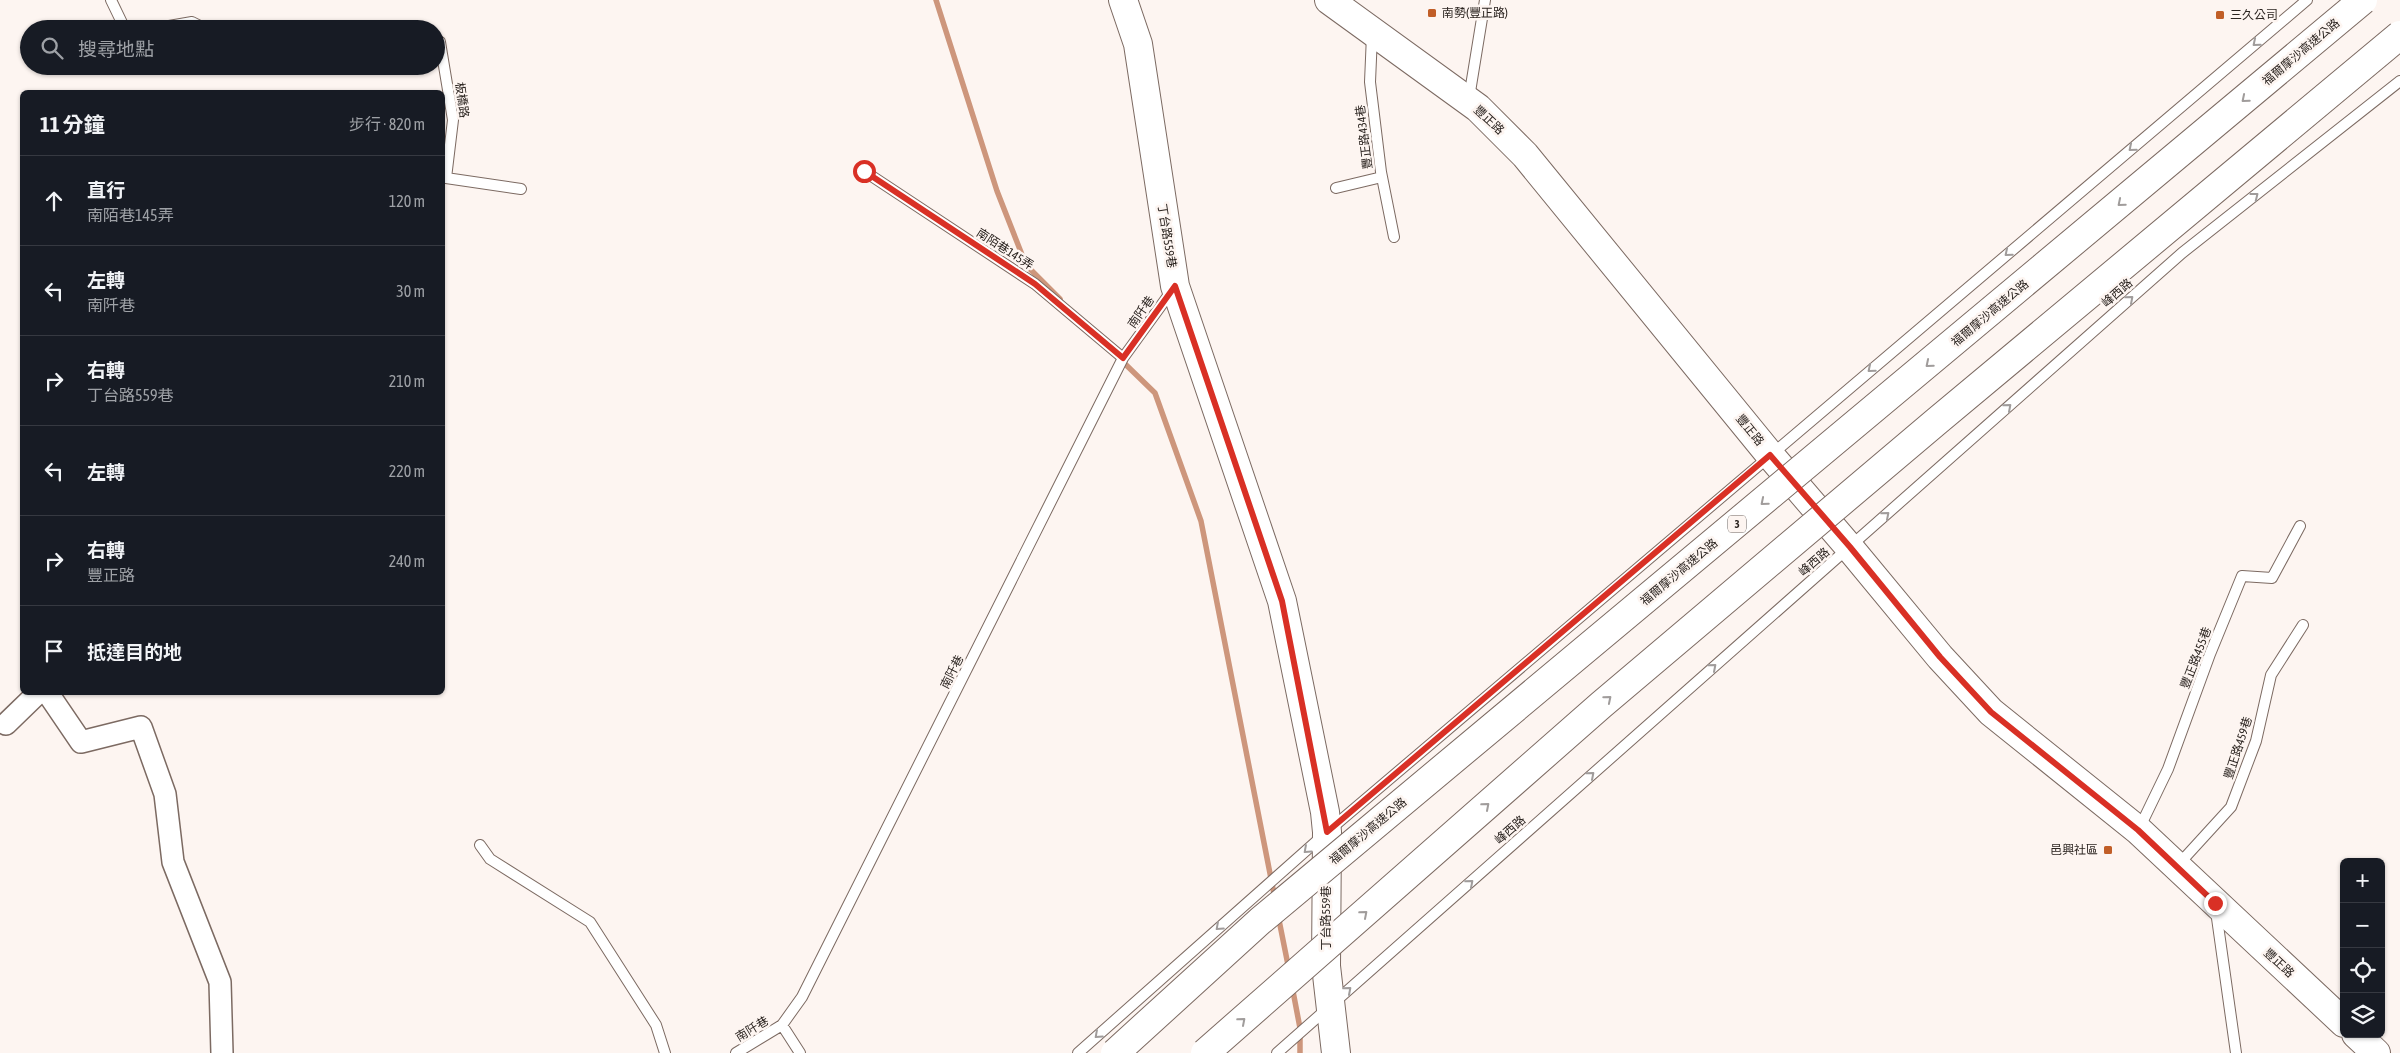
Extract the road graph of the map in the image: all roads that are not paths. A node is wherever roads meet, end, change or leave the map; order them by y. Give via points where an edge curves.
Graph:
1 (111, 0) edge
2 (1123, 0) edge
3 (1329, 0) edge
4 (1485, 0) edge
5 (2307, 0) edge
6 (2363, 0) edge
7 (121, 20) edge
8 (1372, 32) junction
9 (2400, 35) edge
10 (445, 72) edge
11 (2400, 81) edge
12 (1468, 102) junction
13 (864, 171) dead end
14 (1382, 177) junction
15 (1336, 188) dead end
16 (522, 189) dead end
17 (1394, 237) dead end
18 (1175, 286) junction
19 (1123, 358) junction
20 (1770, 455) junction
21 (2300, 526) dead end
22 (1850, 547) junction
23 (2303, 626) dead end
24 (36, 695) edge
25 (49, 695) edge
26 (6, 724) dead end
27 (2138, 830) junction
28 (1327, 832) junction
29 (480, 845) dead end
30 (2177, 865) junction
31 (2215, 903) junction
32 (1332, 1005) junction
33 (2340, 1019) edge
34 (782, 1026) junction
35 (2360, 1038) edge
36 (222, 1053) edge
37 (665, 1053) edge
38 (736, 1053) edge
39 (800, 1053) edge
40 (1078, 1053) edge
41 (1115, 1053) edge
42 (1205, 1053) edge
43 (1277, 1053) edge
44 (1336, 1053) edge
45 (2236, 1053) edge
46 (2376, 1053) edge

1 - 7 lane
2 - 18 main road, 丁台路559巷 via 1138,44
3 - 8 main road, 豐正路
4 - 12 lane
5 -> 20 lane
6 -> 41 main road, 福爾摩沙高速公路 / 3, bridge via 1260,921
8 - 12 main road, 豐正路
8 - 14 lane, 豐正路434巷 via 1370,82
42 -> 9 main road, bridge via 1601,705
10 - 16 lane, 板橋路 via 453,120 446,178
22 -> 11 lane, 峰西路 via 2182,253
12 - 20 main road, 豐正路 via 1525,155
13 - 19 lane, 南陌巷145弄 via 1035,284
14 - 15 lane
14 - 17 lane, 豐正路434巷
18 - 19 lane, 南阡巷
18 - 28 main road, 丁台路559巷 via 1282,601
19 - 34 lane, 南阡巷 via 806,988
20 - 22 main road, 豐正路
20 - 28 lane
21 - 27 lane, 豐正路455巷 via 2272,578 2242,576 2168,769
22 - 27 main road, 豐正路 via 1940,657 1991,712
32 -> 22 lane, 峰西路
23 - 30 lane, 豐正路459巷 via 2271,675 2256,741 2231,807
24 - 26 street
25 - 36 street via 81,742 141,727 165,794 173,862 220,982
27 - 30 main road, 豐正路
28 - 32 main road, 丁台路559巷 via 1326,966
28 -> 40 lane
29 - 37 lane via 490,859 590,922 656,1025
30 - 31 main road, 豐正路
31 - 33 main road, 豐正路
31 - 45 lane
32 - 43 lane, 峰西路
32 - 44 main road, 丁台路559巷
34 - 38 lane, 南阡巷
34 - 39 lane
35 - 46 main road

